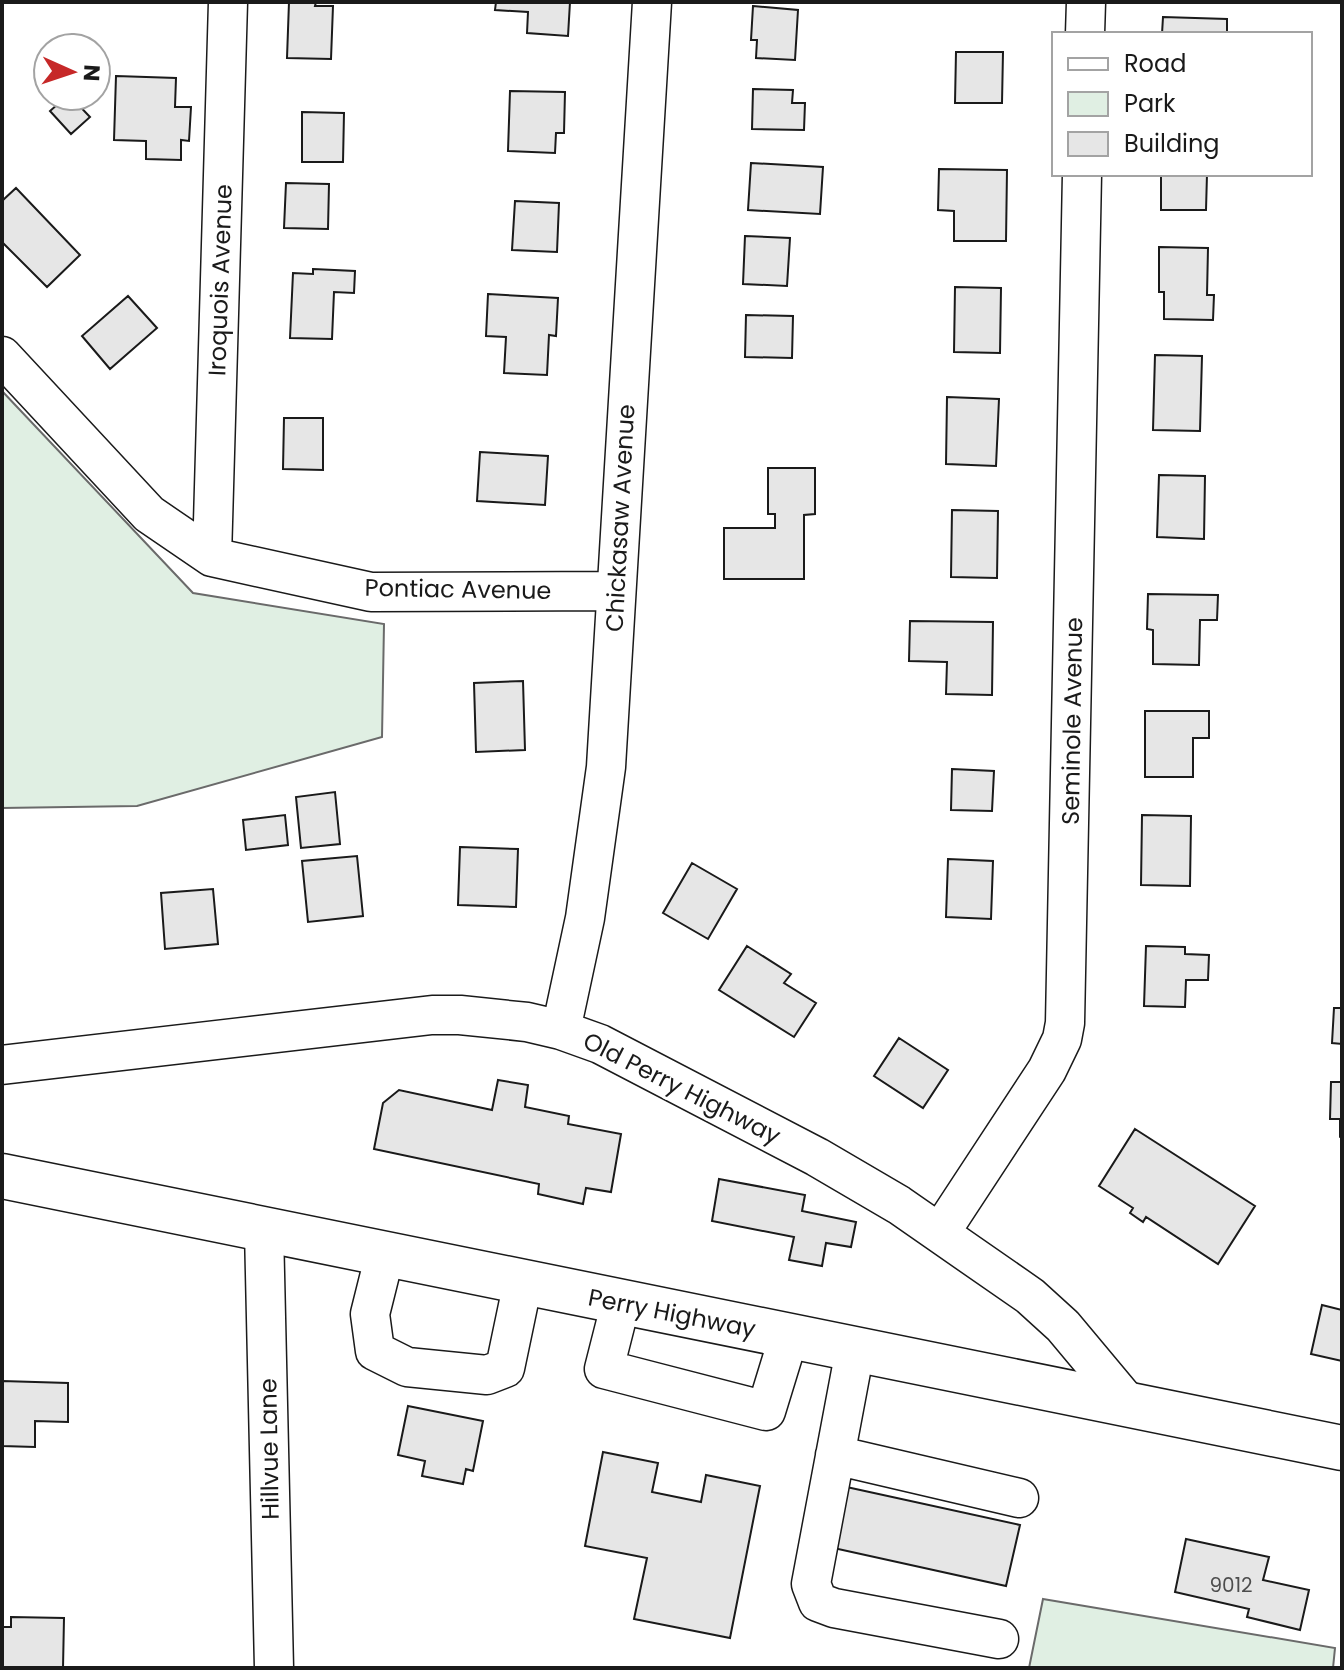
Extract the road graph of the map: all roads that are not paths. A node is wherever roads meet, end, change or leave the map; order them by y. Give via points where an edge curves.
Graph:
1 (228, 2) edge
2 (652, 2) edge
3 (1086, 2) edge
4 (1085, 32) edge
5 (1082, 176) edge
6 (2, 356) edge
7 (212, 557) junction
8 (616, 591) junction
9 (561, 1030) junction
10 (5, 1055) edge
11 (2, 1176) edge
12 (264, 1230) junction
13 (940, 1233) junction
14 (385, 1254) junction
15 (523, 1282) junction
16 (621, 1302) junction
17 (789, 1336) junction
18 (855, 1350) junction
19 (1129, 1405) junction
20 (1342, 1448) edge
21 (835, 1455) junction
22 (1019, 1498) dead end
23 (999, 1639) dead end
24 (274, 1668) edge

1 - 7 street, Iroquois Avenue
2 - 8 street, Chickasaw Avenue
3 - 4 street
5 - 13 street, Seminole Avenue via 1065,1023 1047,1070
6 - 7 street, Pontiac Avenue via 149,514
7 - 8 street, Pontiac Avenue via 371,592
8 - 9 street, Chickasaw Avenue via 601,817
9 - 10 street, Old Perry Highway via 492,1017 432,1015
9 - 13 street, Old Perry Highway via 639,1062 804,1150
11 - 12 main road, Perry Highway
12 - 14 main road, Perry Highway
12 - 24 street, Hillvue Lane
13 - 19 street, Old Perry Highway via 1047,1310
14 - 15 main road, Perry Highway
14 - 15 street via 370,1314 375,1351 407,1367 487,1375 505,1368
15 - 16 main road, Perry Highway
16 - 17 main road, Perry Highway
16 - 17 street via 604,1369 766,1411
17 - 18 main road, Perry Highway
18 - 19 main road, Perry Highway
18 - 21 street
19 - 20 main road, Perry Highway
21 - 22 street
21 - 23 street via 811,1584 818,1602

